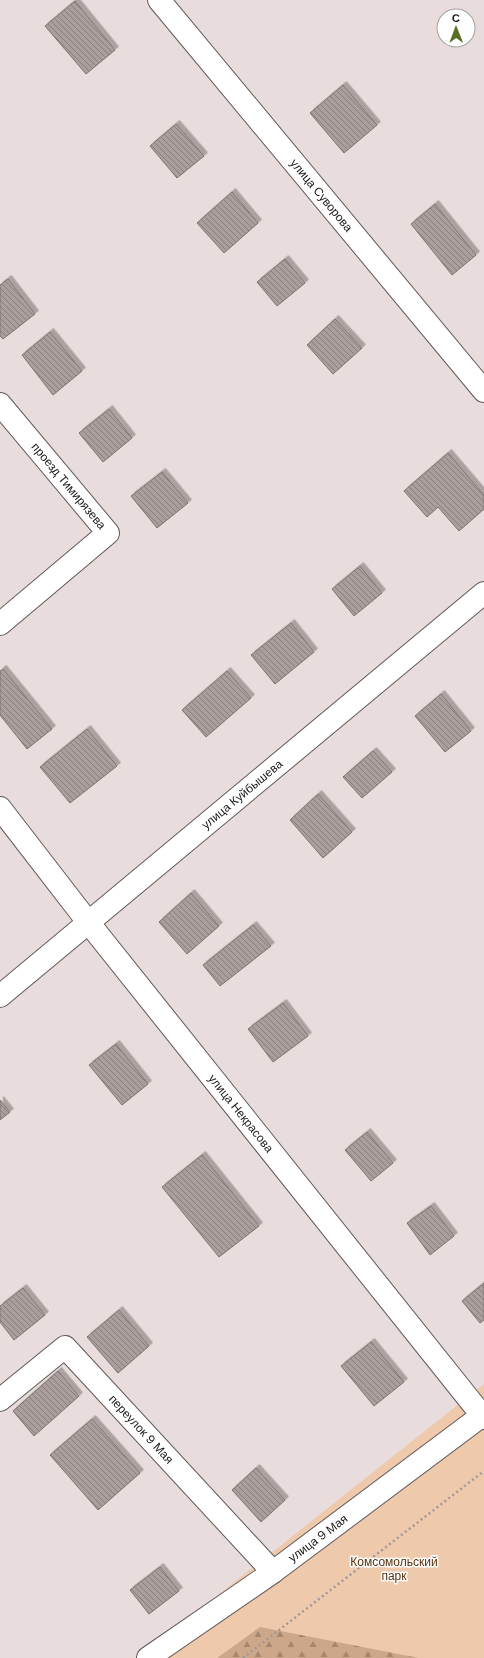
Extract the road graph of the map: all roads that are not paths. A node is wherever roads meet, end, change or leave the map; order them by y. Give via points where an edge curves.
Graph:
1 (159, 0) edge
2 (484, 391) edge
3 (0, 404) edge
4 (484, 593) edge
5 (0, 624) edge
6 (0, 808) edge
7 (88, 922) junction
8 (0, 996) edge
9 (0, 1400) edge
10 (483, 1416) edge
11 (273, 1572) junction
12 (148, 1658) edge

1 - 2 street, улица Суворова
3 - 5 street, проезд Тимирязева via 108,533
4 - 7 street, улица Куйбышева
6 - 7 street, улица Некрасова
7 - 8 street, улица Куйбышева
7 - 10 street, улица Некрасова
9 - 11 street, переулок 9 Мая via 65,1348
10 - 11 street, улица 9 Мая
11 - 12 street, улица 9 Мая

